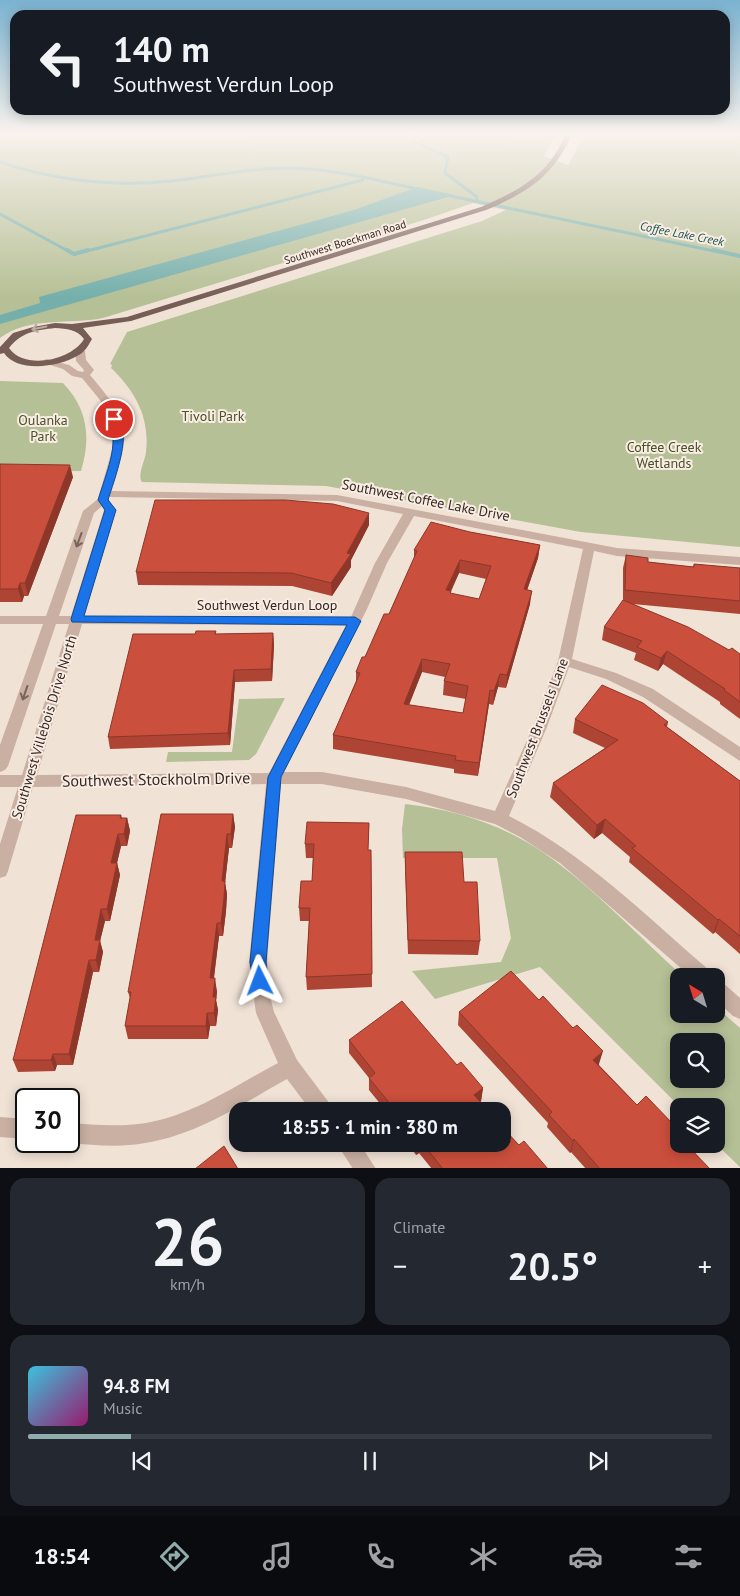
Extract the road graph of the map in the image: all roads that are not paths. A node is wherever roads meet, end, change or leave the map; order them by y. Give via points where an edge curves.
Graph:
1 (523, 188) edge
2 (128, 319) junction
3 (72, 328) junction
4 (88, 340) junction
5 (2, 350) edge
6 (80, 352) junction
7 (20, 361) junction
8 (46, 362) junction
9 (0, 363) edge
10 (86, 375) junction
11 (104, 497) junction
12 (411, 511) junction
13 (589, 547) junction
14 (740, 562) edge
15 (76, 619) junction
16 (0, 620) edge
17 (50, 620) junction
18 (355, 621) junction
19 (565, 661) junction
20 (740, 755) edge
21 (0, 766) edge
22 (274, 777) junction
23 (0, 781) edge
24 (29, 781) junction
25 (500, 819) junction
26 (0, 871) edge
27 (694, 968) edge
28 (725, 996) edge
29 (740, 1010) edge
30 (290, 1067) junction
31 (316, 1102) edge
32 (0, 1127) edge
33 (15, 1129) edge
34 (80, 1134) edge
35 (353, 1152) edge
36 (366, 1168) edge

1 - 2 main road, Southwest Boeckman Road via 497,202 425,229
2 - 3 main road, Southwest Boeckman Road
2 - 4 main road, Southwest Boeckman Road via 124,324 102,331
3 - 4 main road via 85,333
3 -> 5 main road, Southwest Boeckman Road via 48,326 33,329 13,337
4 - 6 main road, Southwest Boeckman Road
5 - 7 main road, Southwest Boeckman Road
6 - 8 main road
6 - 10 street, Southwest Villebois Drive North via 81,361 89,370
7 - 8 main road
7 - 9 main road
8 - 10 street
10 - 11 street, Southwest Villebois Drive North via 105,399 118,430 119,443
11 - 12 street, Southwest Coffee Lake Drive via 318,497
11 - 15 street, Southwest Villebois Drive North via 110,510
11 -> 17 street, Southwest Villebois Drive North via 89,511
12 - 13 street, Southwest Coffee Lake Drive
12 - 18 street via 381,562
13 - 14 street, Southwest Coffee Lake Drive
13 - 19 street, Southwest Brussels Lane
15 - 17 street, Southwest Verdun Loop
15 - 18 street, Southwest Verdun Loop
15 - 24 street, Southwest Villebois Drive North
16 - 17 street, Southwest Verdun Loop
17 -> 21 street, Southwest Villebois Drive North
18 - 22 street
19 - 20 street via 611,676 648,693
19 - 25 street, Southwest Brussels Lane
22 - 24 street, Southwest Stockholm Drive
22 - 25 street, Southwest Stockholm Drive via 322,778 390,790
22 - 30 street via 258,962 265,1014
23 - 24 street, Southwest Stockholm Drive
24 - 26 street, Southwest Villebois Drive North
25 - 27 street, Southwest Stockholm Drive via 566,858
28 - 29 street
30 - 31 street
30 - 34 street via 173,1126 146,1133
32 - 33 street
35 - 36 street

